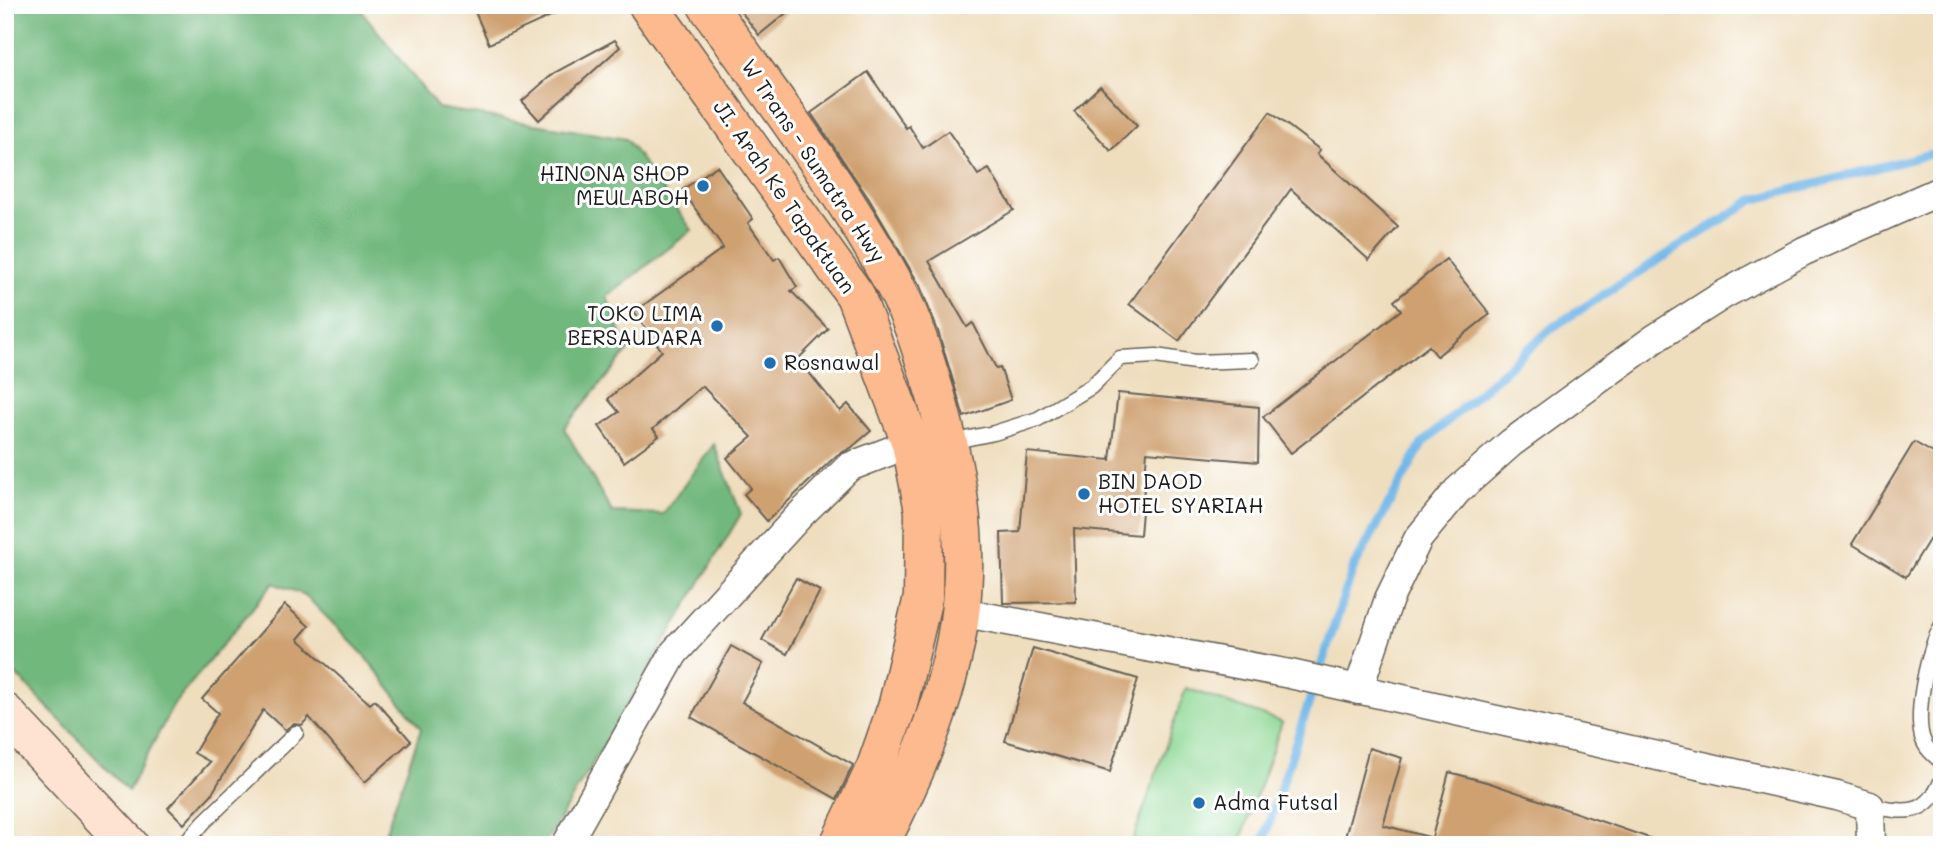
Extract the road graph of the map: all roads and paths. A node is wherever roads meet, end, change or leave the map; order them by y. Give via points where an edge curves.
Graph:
1 (648, 5) edge
2 (707, 5) edge
3 (1942, 190) edge
4 (1252, 360) dead end
5 (949, 442) junction
6 (911, 443) junction
7 (960, 612) junction
8 (1942, 625) edge
9 (1350, 688) junction
10 (5, 713) edge
11 (296, 733) dead end
12 (1942, 762) edge
13 (1942, 779) edge
14 (1870, 806) junction
15 (185, 844) edge
16 (129, 845) edge
17 (566, 845) edge
18 (839, 845) edge
19 (879, 845) edge
20 (1871, 845) edge

1 - 6 highway, JI. Arah Ke Tapaktuan via 855,295
2 - 5 highway, W Trans - Sumatra Hwy via 840,193 894,284 921,346
3 - 9 street via 1804,251 1723,295 1511,443 1457,491 1418,539
4 - 5 lane via 1120,358 1091,387 1038,419
5 - 7 highway, W Trans - Sumatra Hwy via 957,483 963,572
6 - 17 street via 849,467 674,653
6 - 18 highway, JI. Arah Ke Tapaktuan via 923,511 923,597 898,704 876,767
7 - 9 street
7 - 19 highway, W Trans - Sumatra Hwy via 944,690 911,779
8 - 12 lane via 1925,672 1921,708 1921,734
9 - 14 street
10 - 16 street
11 - 15 lane
13 - 14 lane via 1936,795 1914,810
14 - 20 street

